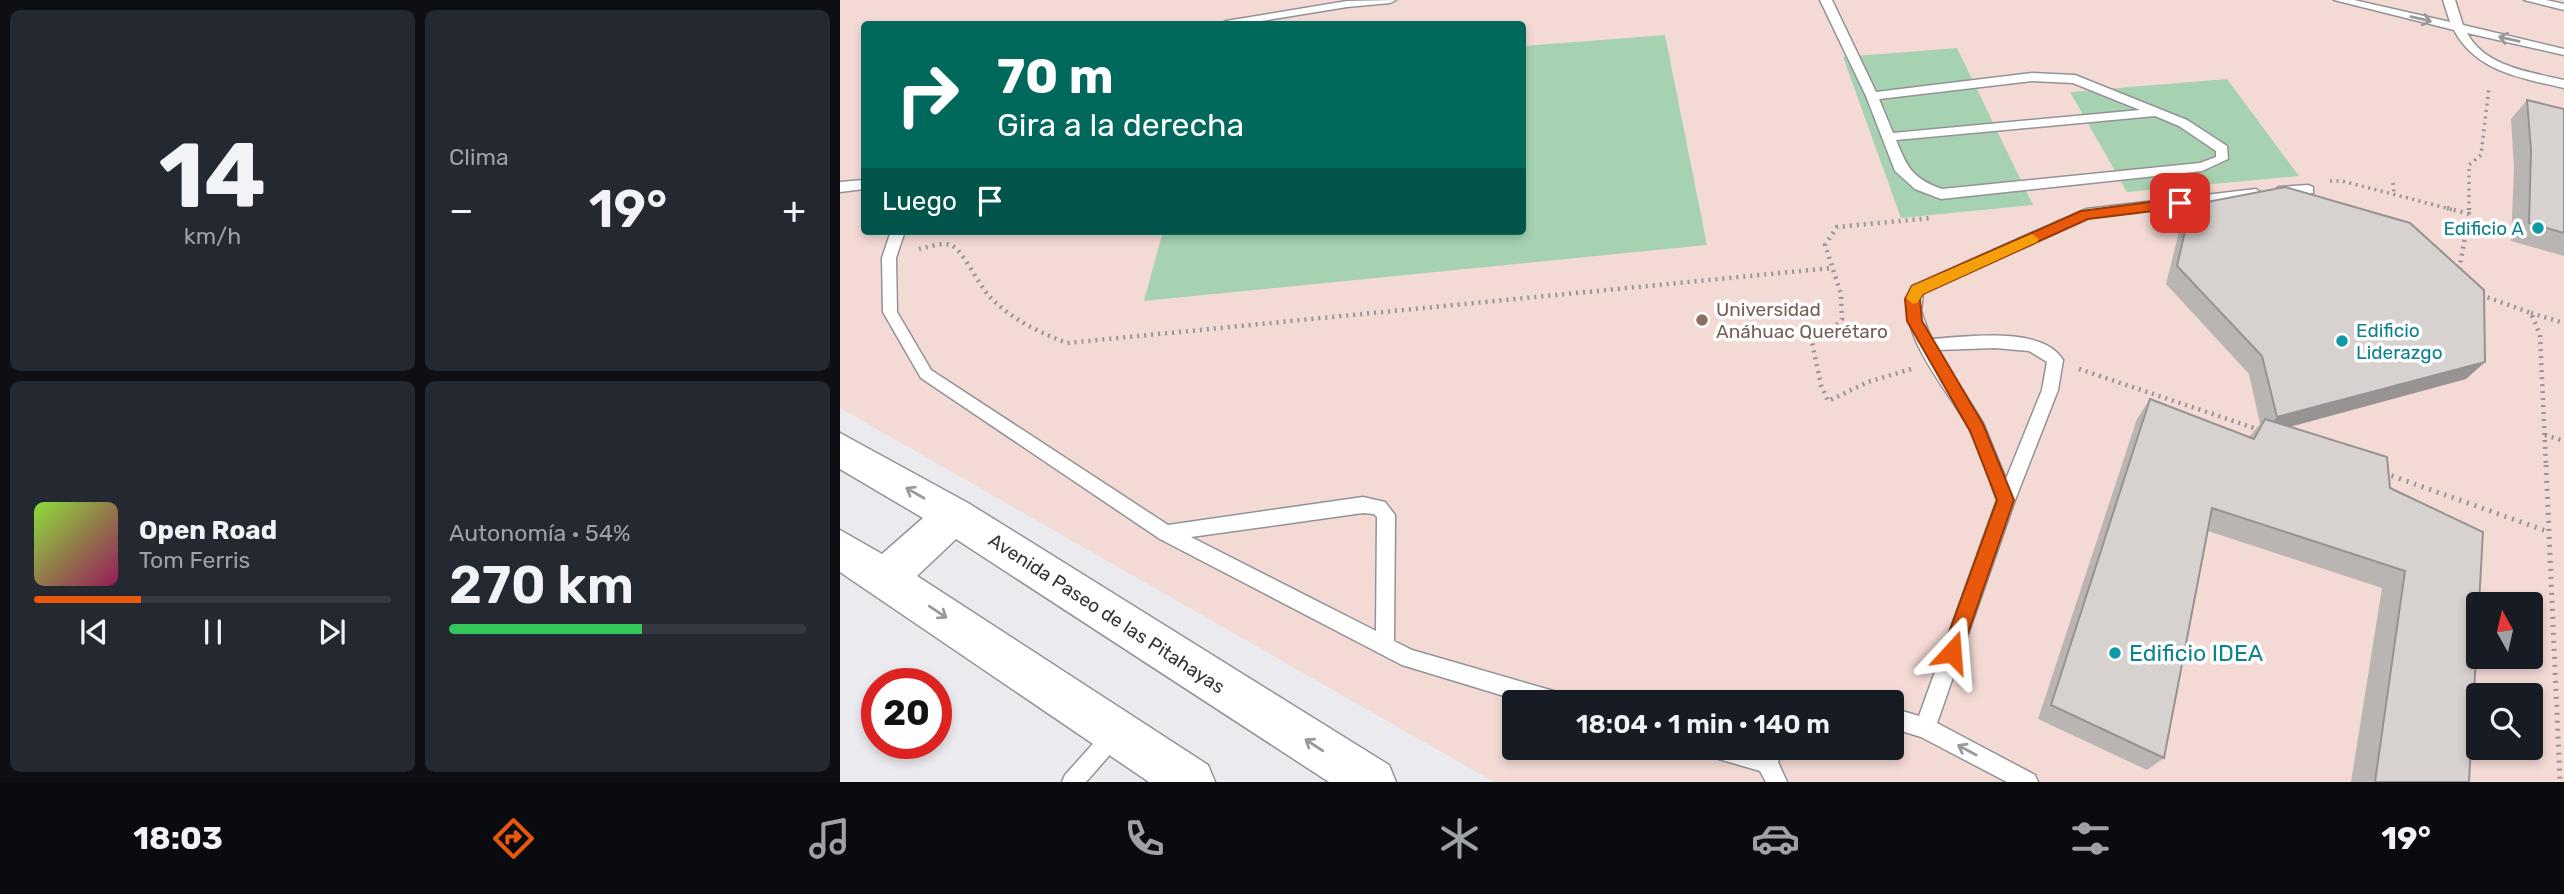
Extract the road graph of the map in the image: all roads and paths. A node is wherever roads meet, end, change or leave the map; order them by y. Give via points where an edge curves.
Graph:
1 (1390, 0) edge
2 (1826, 0) edge
3 (2340, 0) edge
4 (2449, 0) edge
5 (2530, 0) edge
6 (2564, 7) edge
7 (1244, 21) edge
8 (2455, 27) junction
9 (2564, 52) edge
10 (2491, 66) junction
11 (2564, 83) edge
12 (1872, 96) junction
13 (2154, 113) junction
14 (1889, 137) junction
15 (2393, 183) dead end
16 (861, 185) edge
17 (2313, 186) joint
18 (840, 187) edge
19 (2393, 194) junction
20 (2469, 214) junction
21 (1945, 216) dead end
22 (897, 235) edge
23 (889, 258) junction
24 (1831, 268) junction
25 (2461, 284) edge
26 (2471, 292) edge
27 (2531, 313) junction
28 (2564, 323) edge
29 (1926, 345) junction
30 (2055, 360) junction
31 (1939, 365) junction
32 (2267, 433) edge
33 (2545, 435) junction
34 (2564, 441) edge
35 (840, 449) edge
36 (2373, 469) edge
37 (2006, 500) junction
38 (954, 516) junction
39 (2549, 532) junction
40 (1166, 533) junction
41 (840, 549) edge
42 (886, 577) junction
43 (1385, 645) junction
44 (1518, 690) edge
45 (1904, 722) edge
46 (1925, 728) junction
47 (1116, 732) junction
48 (1772, 760) edge
49 (1072, 782) edge
50 (1191, 782) edge
51 (1371, 782) edge
52 (1777, 782) edge
53 (2028, 782) edge
54 (2560, 782) edge

1 - 7 lane
2 - 12 lane
3 -> 8 lane
4 - 8 lane
5 - 6 lane
9 -> 8 lane
8 - 10 lane
10 - 11 lane
10 - 20 path via 2481,155 2469,165
12 - 13 lane via 2032,77 2075,79
12 - 14 lane
13 - 14 lane
13 - 14 lane via 2183,123 2222,149 2222,159 2202,167 1941,194 1920,186 1902,171
15 - 19 path
16 - 18 lane
17 - 19 path via 2342,181
17 - 29 lane via 2086,214 1917,290 1914,321
19 - 20 path
20 - 25 path via 2459,263
21 - 24 path via 1837,227 1825,245
22 - 23 lane
23 - 24 path via 948,244 959,250 967,268 1001,309 1037,333 1068,343
23 - 40 lane via 890,312 926,374
24 - 31 path via 1841,294 1842,319 1832,330 1810,333 1828,401 1886,374
26 - 27 path
27 - 28 path
27 - 33 path via 2540,335
29 - 30 lane via 2030,343 2047,350
29 - 31 lane
30 - 32 path
30 - 37 lane via 2050,390
31 - 37 lane via 1977,428
33 - 34 path
33 - 39 path
38 -> 35 street, Avenida Paseo de las Pitahayas
36 - 39 path
37 - 46 lane
38 - 42 street
51 -> 38 street, Avenida Paseo de las Pitahayas
39 - 54 path
40 - 43 lane
40 - 43 lane via 1363,505 1379,507 1386,515
41 - 42 street
42 -> 47 street
43 - 44 lane via 1409,657
45 - 46 lane
53 -> 46 lane
47 - 49 lane
47 - 50 street
48 - 52 lane

